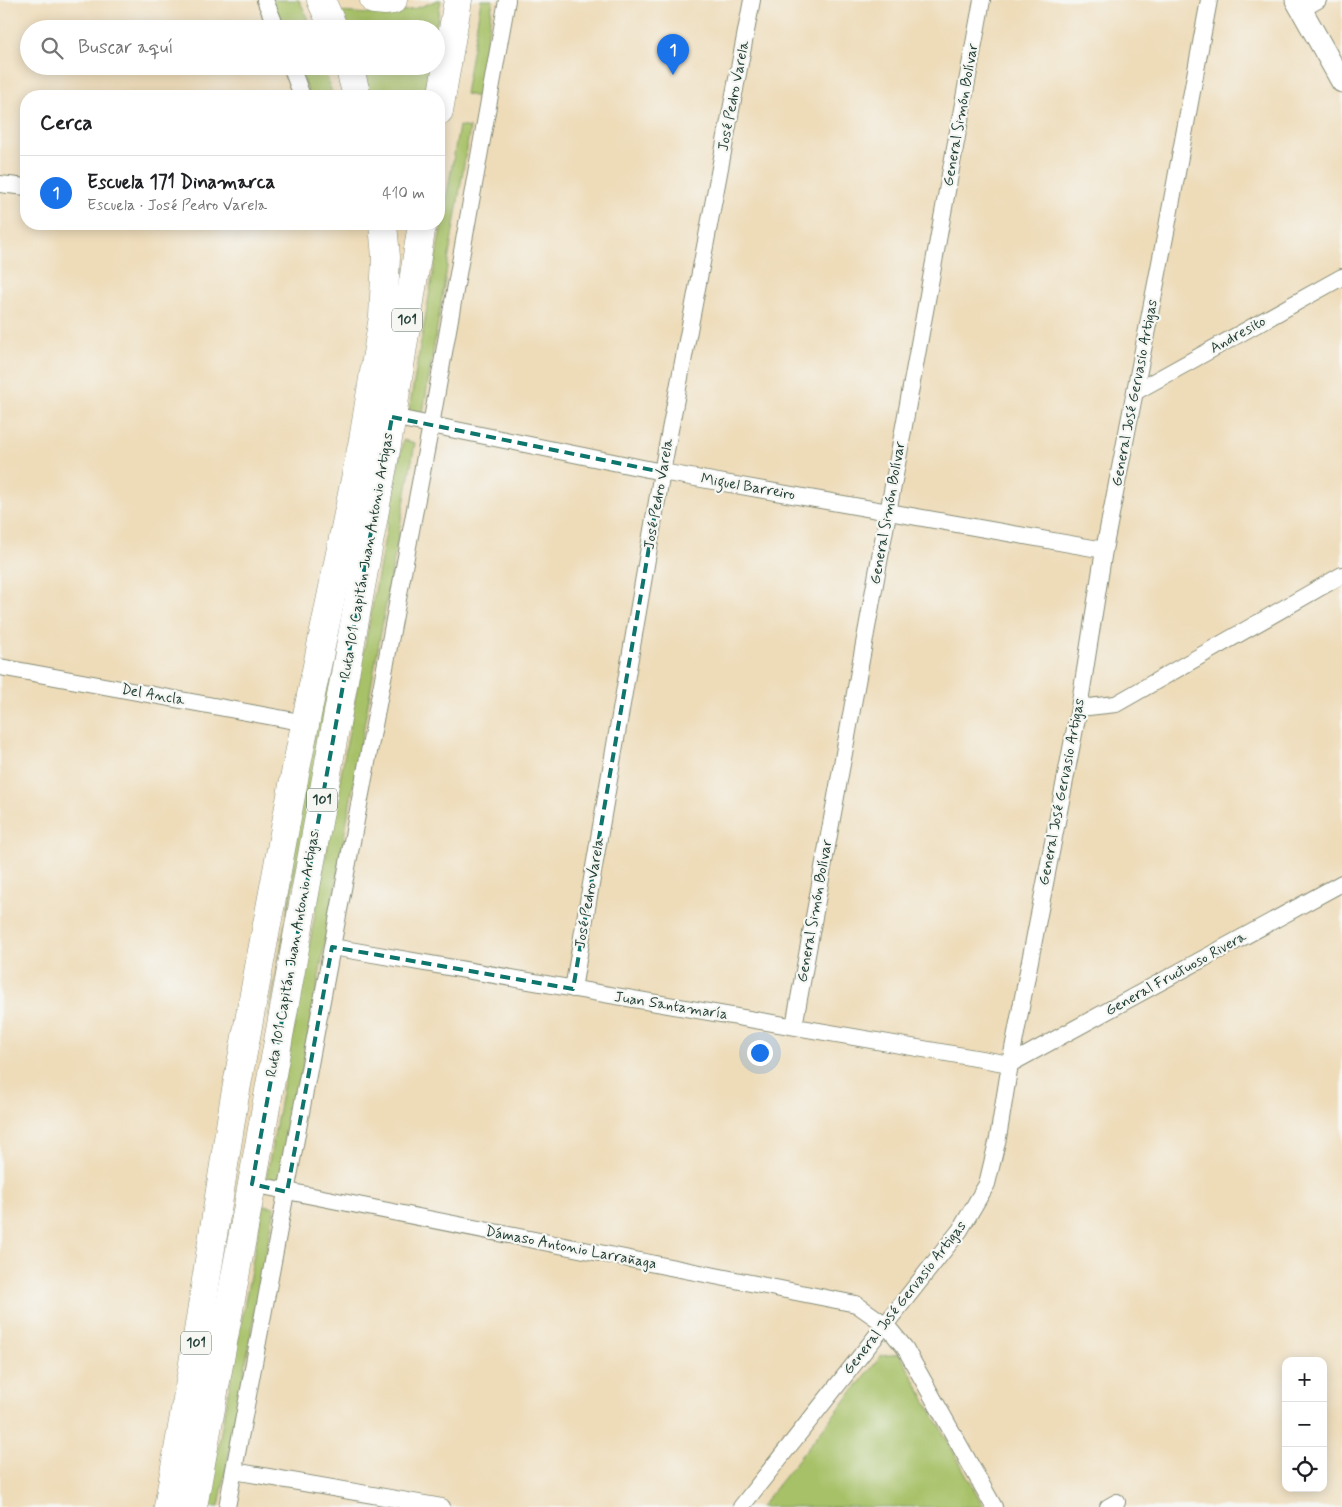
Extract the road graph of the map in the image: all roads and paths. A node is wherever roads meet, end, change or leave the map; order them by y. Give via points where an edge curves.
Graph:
1 (265, 0) edge
2 (321, 0) edge
3 (374, 0) edge
4 (393, 0) edge
5 (458, 0) edge
6 (507, 0) edge
7 (752, 0) edge
8 (982, 0) edge
9 (1209, 0) edge
10 (1305, 3) edge
11 (273, 20) edge
12 (330, 20) edge
13 (294, 75) edge
14 (351, 75) edge
15 (1342, 82) edge
16 (300, 90) edge
17 (355, 90) edge
18 (443, 90) edge
19 (0, 184) edge
20 (20, 186) edge
21 (384, 230) edge
22 (421, 230) edge
23 (1342, 277) edge
24 (1135, 392) junction
25 (392, 417) junction
26 (431, 425) junction
27 (662, 472) junction
28 (888, 512) junction
29 (1104, 550) junction
30 (1342, 575) edge
31 (0, 668) edge
32 (1079, 708) junction
33 (306, 723) junction
34 (1342, 883) edge
35 (332, 947) junction
36 (573, 989) junction
37 (794, 1026) junction
38 (1010, 1064) junction
39 (252, 1184) junction
40 (287, 1192) junction
41 (886, 1324) junction
42 (234, 1472) junction
43 (168, 1507) edge
44 (193, 1507) edge
45 (227, 1507) edge
46 (442, 1507) edge
47 (742, 1507) edge
48 (994, 1507) edge

1 - 11 street
2 - 12 highway
3 - 4 highway
5 - 18 highway
6 - 26 street
7 - 27 street, José Pedro Varela
8 - 28 street, General Simón Bolívar
9 - 24 street, General José Gervasio Artigas
10 - 15 street
13 - 16 street
14 - 17 highway
19 - 20 street
21 - 33 highway, Ruta 101 Capitán Juan Antonio Artigas / 101 via 386,257 383,317 376,364
22 - 25 highway, Ruta 101 Capitán Juan Antonio Artigas / 101
23 - 24 street, Andresito
24 - 29 street, General José Gervasio Artigas
25 - 26 street, Miguel Barreiro
25 - 39 highway, Ruta 101 Capitán Juan Antonio Artigas / 101
26 - 27 street, Miguel Barreiro
26 - 35 street
27 - 28 street, Miguel Barreiro
27 - 36 street, José Pedro Varela
28 - 29 street, Miguel Barreiro
28 - 37 street, General Simón Bolívar
29 - 32 street, General José Gervasio Artigas
30 - 32 street via 1116,704
31 - 33 street, Del Ancla
32 - 38 street, General José Gervasio Artigas
33 - 43 highway, Ruta 101 Capitán Juan Antonio Artigas / 101 via 234,1101 192,1376
34 - 38 street, General Fructuoso Rivera
35 - 36 street, Juan Santamaría
35 - 40 street
36 - 37 street, Juan Santamaría
37 - 38 street, Juan Santamaría
38 - 41 street, General José Gervasio Artigas via 998,1138 986,1184 960,1230
39 - 40 street, Dámaso Antonio Larrañaga
39 - 44 highway, Ruta 101 Capitán Juan Antonio Artigas / 101
40 - 41 street, Dámaso Antonio Larrañaga via 856,1304
40 - 42 street
41 - 47 street, General José Gervasio Artigas
41 - 48 street, Dámaso Antonio Larrañaga via 905,1348
42 - 45 street
42 - 46 street

